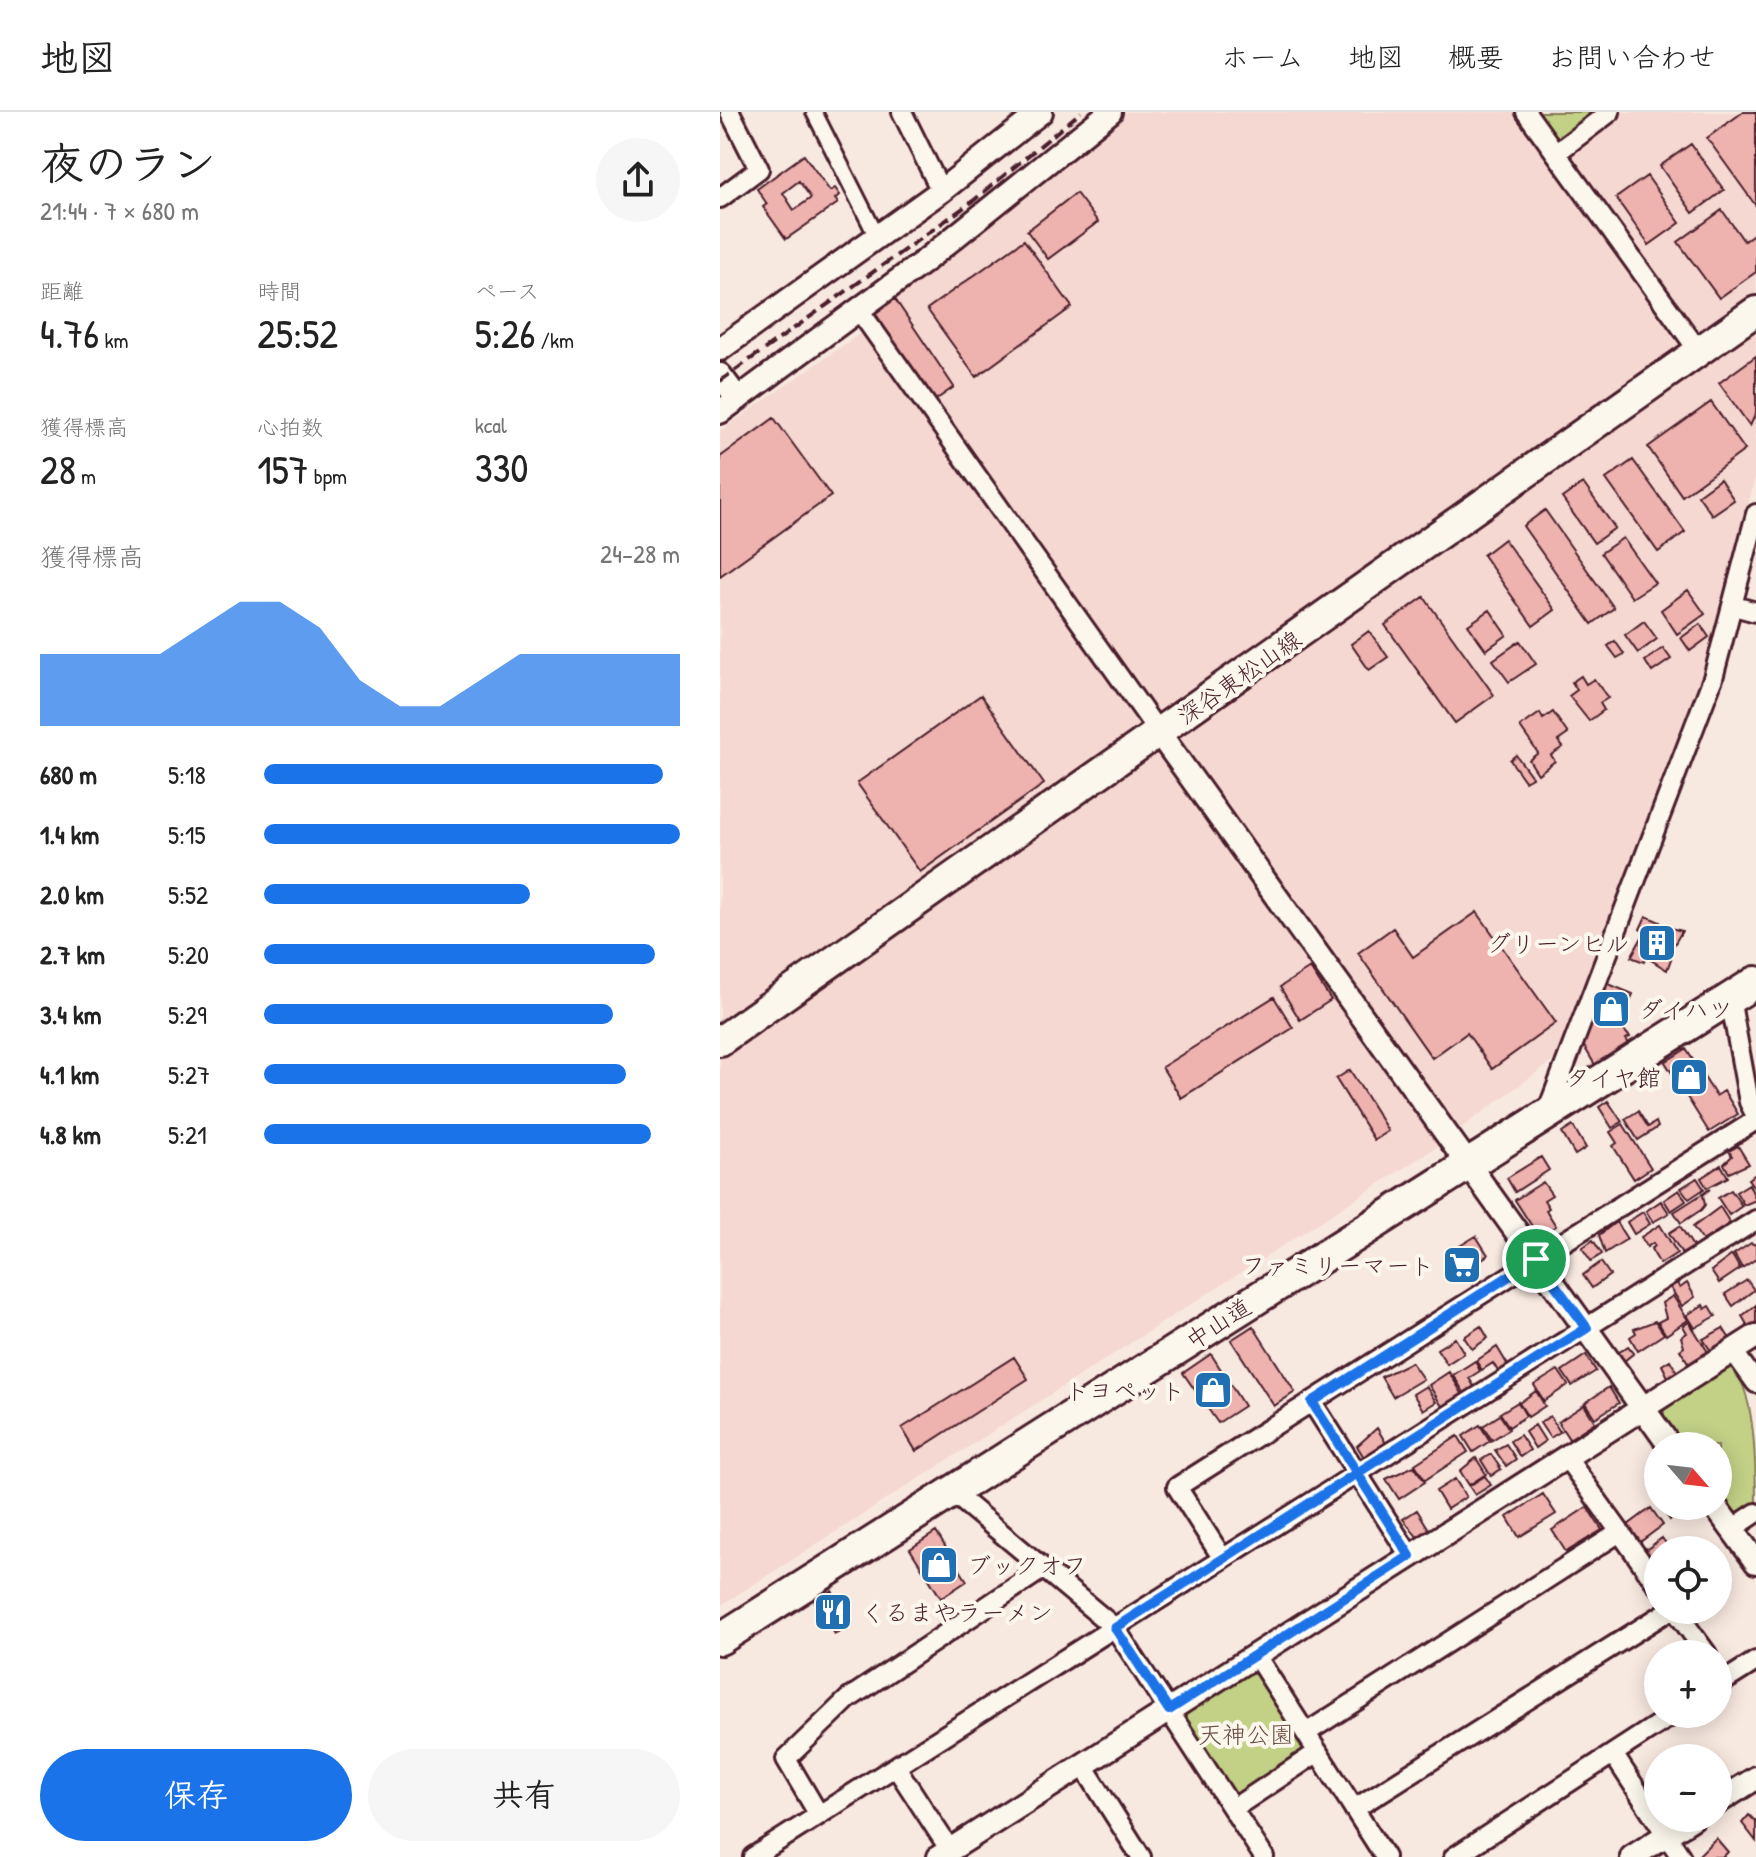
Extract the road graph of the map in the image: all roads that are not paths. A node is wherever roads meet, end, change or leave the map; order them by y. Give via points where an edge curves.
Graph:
1 (730, 112) edge
2 (814, 112) edge
3 (902, 112) edge
4 (1041, 112) edge
5 (1110, 112) edge
6 (1526, 112) edge
7 (1610, 112) edge
8 (1556, 153) junction
9 (941, 191) junction
10 (720, 198) edge
11 (877, 237) junction
12 (859, 310) junction
13 (1756, 311) edge
14 (720, 349) edge
15 (1698, 350) junction
16 (720, 375) edge
17 (729, 406) edge
18 (1756, 514) edge
19 (1734, 606) junction
20 (1756, 612) edge
21 (1159, 733) junction
22 (1756, 982) edge
23 (1730, 998) junction
24 (720, 1041) edge
25 (1547, 1112) junction
26 (1756, 1118) edge
27 (1468, 1161) junction
28 (1756, 1220) edge
29 (1536, 1259) junction
30 (1587, 1328) junction
31 (1756, 1336) edge
32 (1733, 1351) junction
33 (1756, 1383) edge
34 (1312, 1402) junction
35 (1642, 1408) junction
36 (1660, 1432) edge
37 (1566, 1457) junction
38 (1357, 1473) junction
39 (952, 1492) junction
40 (1756, 1513) edge
41 (1725, 1520) edge
42 (1732, 1529) junction
43 (1620, 1532) junction
44 (1410, 1556) junction
45 (1223, 1559) junction
46 (1756, 1562) edge
47 (1644, 1566) edge
48 (1044, 1568) junction
49 (1651, 1624) edge
50 (1684, 1624) edge
51 (1115, 1628) junction
52 (720, 1639) edge
53 (1696, 1640) edge
54 (1255, 1654) junction
55 (1756, 1661) edge
56 (1732, 1673) edge
57 (1169, 1710) junction
58 (1653, 1728) edge
59 (1306, 1733) junction
60 (1318, 1752) junction
61 (1613, 1754) junction
62 (896, 1767) junction
63 (1084, 1767) junction
64 (1756, 1778) edge
65 (1732, 1793) edge
66 (1234, 1808) junction
67 (1354, 1809) junction
68 (819, 1815) junction
69 (1671, 1832) edge
70 (1666, 1835) junction
71 (1138, 1852) edge
72 (945, 1853) edge
73 (753, 1857) edge
74 (1118, 1857) edge
75 (1264, 1857) edge
76 (1385, 1857) edge
77 (1454, 1857) edge
78 (1632, 1857) edge
79 (1681, 1857) edge

1 - 10 street via 759,169
2 - 11 street
3 - 9 street
4 - 9 street
5 - 12 street
6 - 8 street
7 - 8 street
8 - 15 street
9 - 11 street
11 - 14 street
12 - 17 street
12 - 21 street
13 - 15 main road, 深谷東松山線
15 - 21 main road, 深谷東松山線
16 - 17 street
18 - 19 street
19 - 20 street
19 - 25 street via 1694,732
21 - 24 main road, 深谷東松山線
21 - 27 street
22 - 23 highway, 中山道
23 - 25 highway, 中山道
23 - 26 street
25 - 27 highway, 中山道
26 - 29 street
27 - 29 street
27 - 39 highway, 中山道
28 - 30 street
29 - 30 street
29 - 34 street
30 - 35 street
30 - 38 street
31 - 32 street
32 - 33 street
32 - 35 street
34 - 38 street
34 - 45 street via 1177,1487
35 - 36 street
35 - 37 street
37 - 43 street
37 - 44 street
38 - 44 street
38 - 45 street
39 - 48 street
39 - 52 highway, 中山道
40 - 42 street
41 - 42 street
42 - 46 street
43 - 47 street
43 - 59 street
44 - 54 street
45 - 51 street
48 - 51 street
48 - 68 street via 848,1699 786,1759
49 - 67 street
50 - 53 street
51 - 57 street
51 - 62 street
54 - 57 street
54 - 59 street
55 - 56 street
57 - 63 street
57 - 66 street
58 - 61 street
59 - 60 street
60 - 66 street
60 - 67 street
61 - 70 street
61 - 77 street
62 - 68 street
62 - 72 street
63 - 71 street
63 - 72 street
64 - 65 street
66 - 75 street
67 - 76 street
68 - 73 street
69 - 70 street
70 - 78 street
70 - 79 street
71 - 74 street

